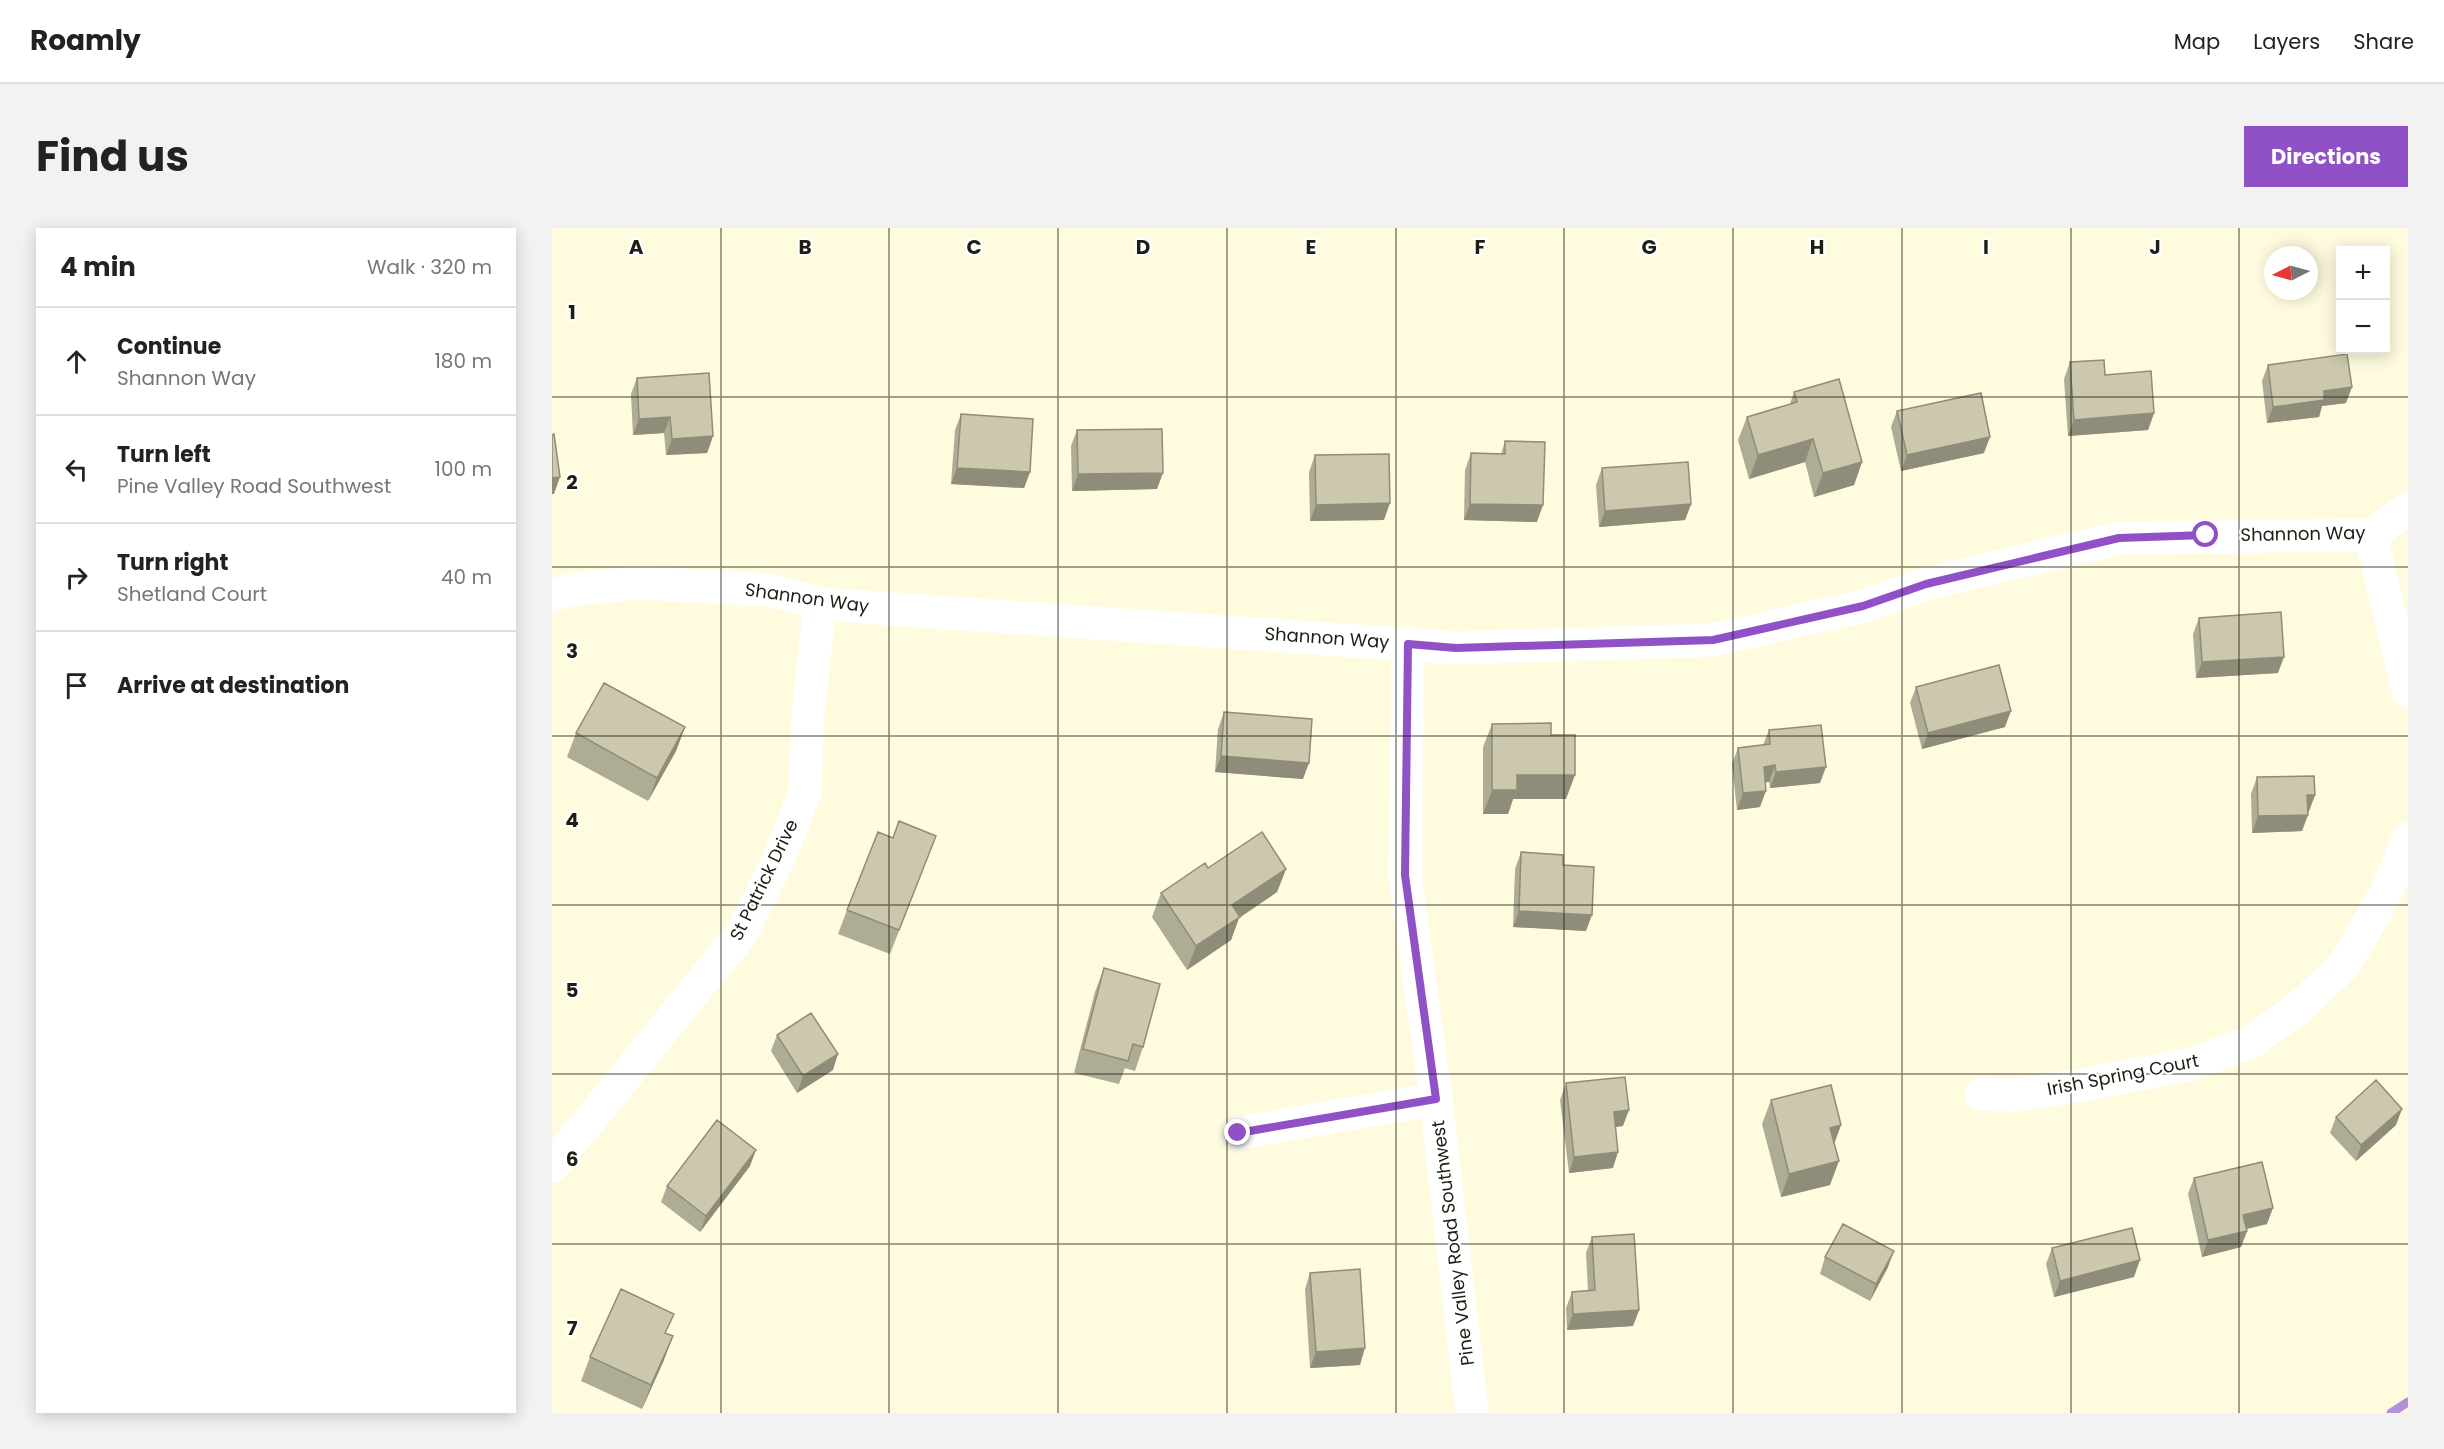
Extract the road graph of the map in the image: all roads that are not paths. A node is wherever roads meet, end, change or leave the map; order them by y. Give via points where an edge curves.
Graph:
1 (2408, 509) edge
2 (2371, 535) junction
3 (552, 595) edge
4 (820, 604) junction
5 (1408, 644) junction
6 (2408, 691) edge
7 (2408, 839) edge
8 (1981, 1094) dead end
9 (1436, 1099) junction
10 (1238, 1133) dead end
11 (552, 1166) edge
12 (1472, 1413) edge

1 - 2 street, Shannon Way
2 - 5 street, Shannon Way via 2119,538 1926,584 1863,606 1713,640 1456,648
2 - 6 street
3 - 4 street, Shannon Way via 575,589 640,584 771,590
4 - 5 street, Shannon Way
4 - 11 street, St Patrick Drive via 808,714 805,793 775,866 742,933
5 - 9 street, Pine Valley Road Southwest via 1405,875
7 - 8 street, Irish Spring Court via 2387,891 2345,964 2301,1007 2251,1042 2192,1064 2016,1095
9 - 10 street
9 - 12 street, Pine Valley Road Southwest

